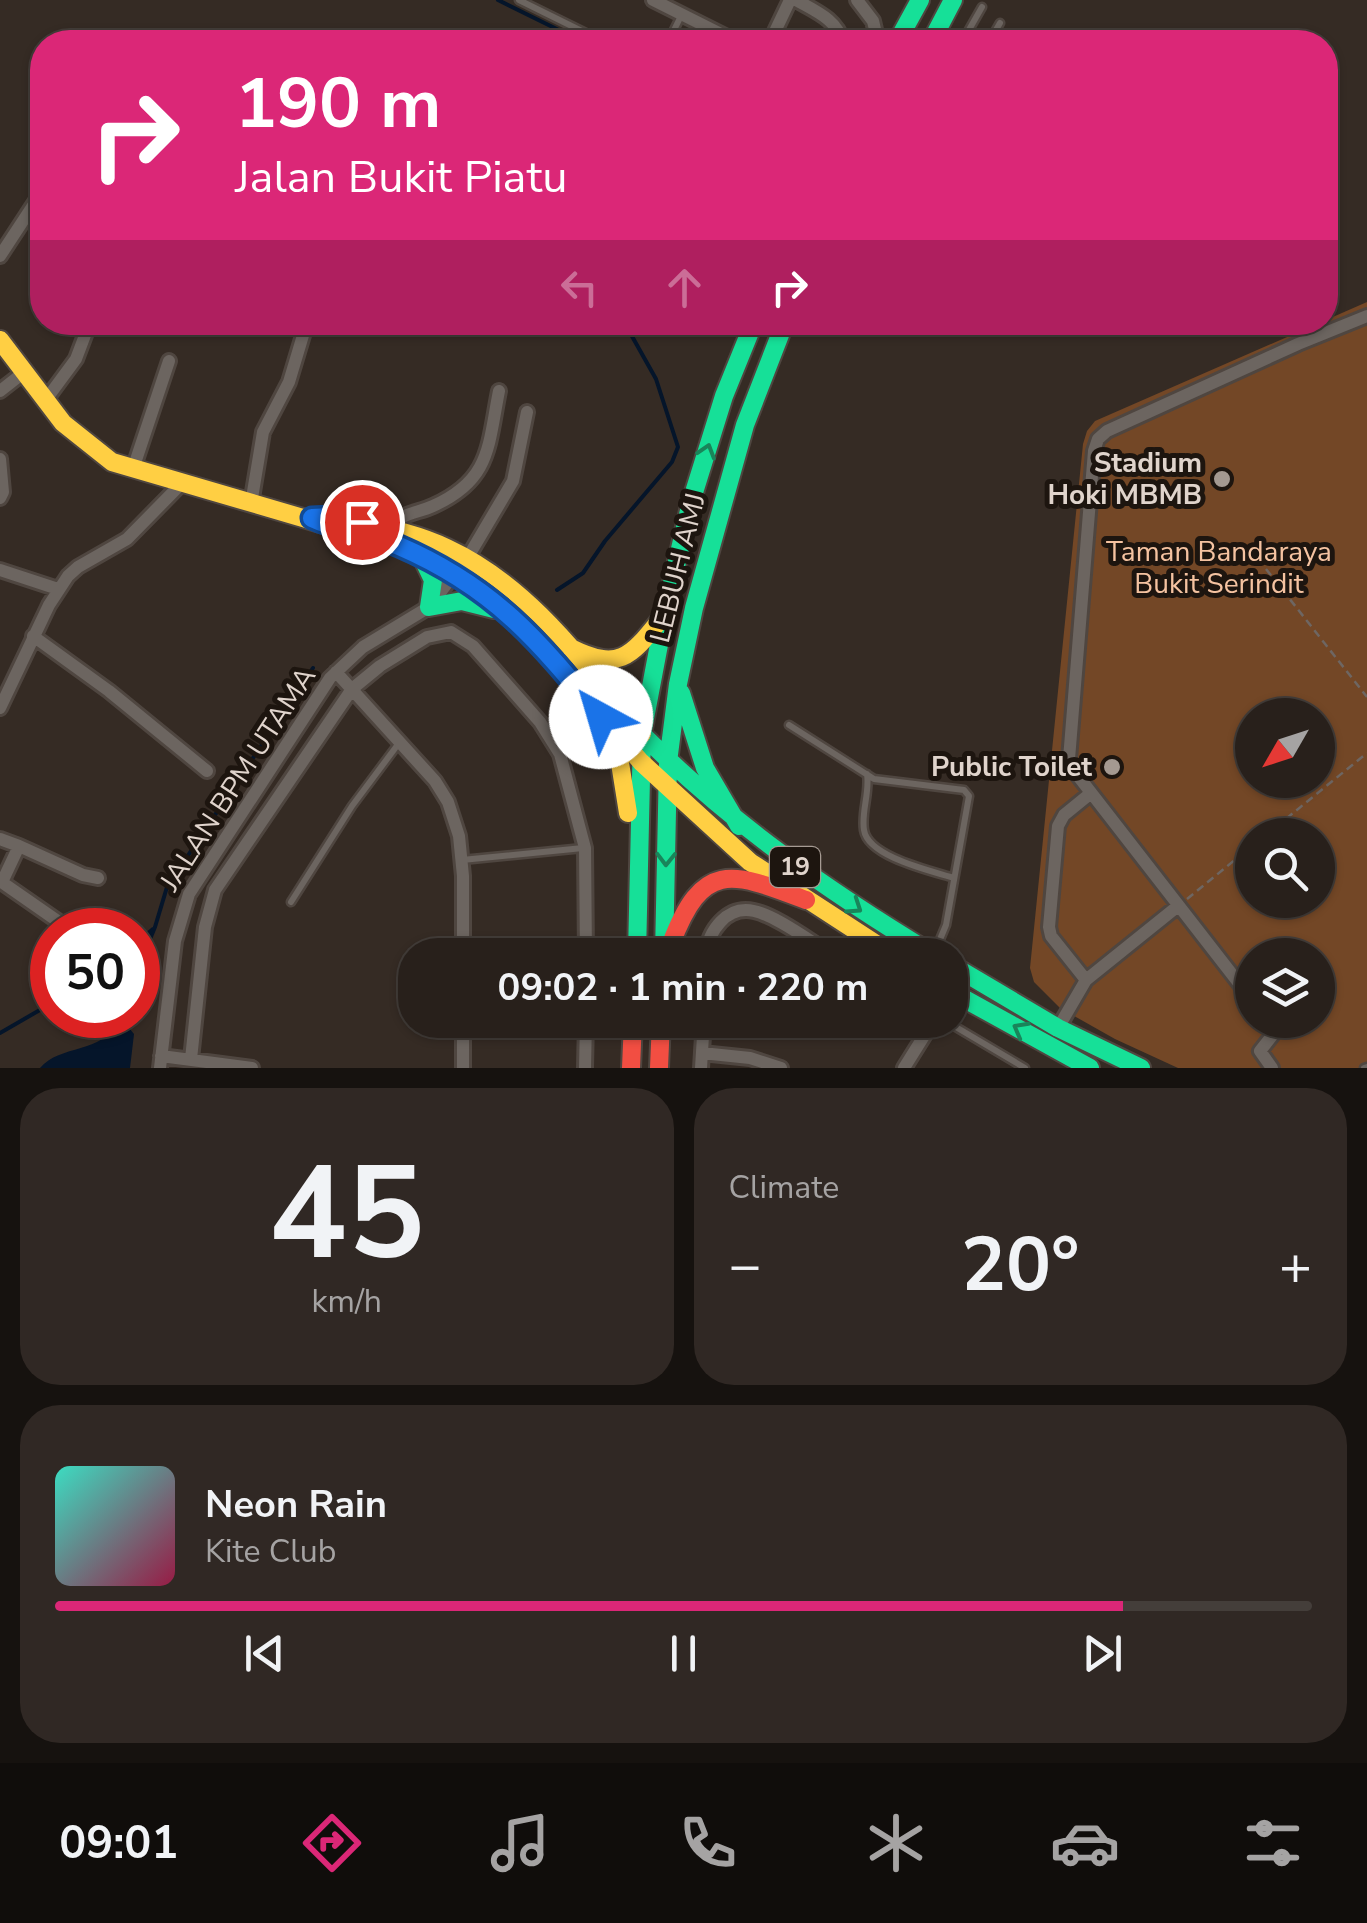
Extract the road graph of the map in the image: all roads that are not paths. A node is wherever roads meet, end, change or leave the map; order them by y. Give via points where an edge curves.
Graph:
1 (519, 0) edge
2 (653, 0) edge
3 (793, 0) edge
4 (857, 0) edge
5 (920, 0) edge
6 (953, 0) edge
7 (982, 7) dead end
8 (682, 14) junction
9 (1000, 23) dead end
10 (580, 30) edge
11 (674, 30) edge
12 (703, 30) edge
13 (777, 30) edge
14 (839, 30) edge
15 (875, 30) edge
16 (904, 30) edge
17 (937, 30) edge
18 (969, 30) edge
19 (996, 30) edge
20 (30, 210) edge
21 (0, 256) edge
22 (1367, 316) edge
23 (1338, 329) edge
24 (85, 335) edge
25 (303, 335) edge
26 (743, 335) edge
27 (780, 335) edge
28 (1324, 335) edge
29 (0, 340) edge
30 (169, 361) dead end
31 (23, 373) junction
32 (498, 390) dead end
33 (0, 391) edge
34 (45, 401) junction
35 (527, 412) dead end
36 (0, 459) edge
37 (134, 469) junction
38 (182, 484) junction
39 (0, 498) edge
40 (251, 504) junction
41 (312, 518) junction
42 (392, 526) junction
43 (422, 536) junction
44 (422, 556) junction
45 (468, 556) junction
46 (0, 570) edge
47 (456, 574) junction
48 (514, 588) junction
49 (58, 589) junction
50 (429, 607) junction
51 (665, 613) junction
52 (524, 627) junction
53 (34, 636) junction
54 (570, 648) junction
55 (336, 672) junction
56 (678, 684) junction
57 (352, 690) junction
58 (0, 708) edge
59 (601, 717) junction
60 (789, 725) dead end
61 (642, 734) junction
62 (399, 742) junction
63 (641, 762) junction
64 (668, 762) junction
65 (207, 771) dead end
66 (867, 774) junction
67 (668, 789) junction
68 (1091, 793) junction
69 (739, 826) junction
70 (0, 839) edge
71 (19, 846) junction
72 (585, 848) junction
73 (461, 860) junction
74 (642, 875) junction
75 (98, 878) dead end
76 (954, 878) junction
77 (2, 881) edge
78 (806, 900) junction
79 (291, 902) dead end
80 (1178, 906) junction
81 (39, 908) edge
82 (463, 938) edge
83 (586, 938) edge
84 (638, 938) edge
85 (666, 938) edge
86 (673, 938) edge
87 (712, 938) edge
88 (804, 938) edge
89 (866, 938) edge
90 (905, 938) edge
91 (941, 938) edge
92 (968, 976) edge
93 (1235, 978) edge
94 (1086, 980) junction
95 (968, 1002) edge
96 (1058, 1028) junction
97 (968, 1034) edge
98 (463, 1038) edge
99 (586, 1038) edge
100 (633, 1038) edge
101 (660, 1038) edge
102 (703, 1038) edge
103 (923, 1038) edge
104 (1270, 1038) edge
105 (702, 1053) junction
106 (191, 1059) junction
107 (161, 1062) edge
108 (252, 1068) edge
109 (463, 1068) edge
110 (585, 1068) edge
111 (631, 1068) edge
112 (658, 1068) edge
113 (700, 1068) edge
114 (781, 1068) edge
115 (904, 1068) edge
116 (1025, 1068) edge
117 (1090, 1068) edge
118 (1141, 1068) edge
119 (1272, 1068) edge

1 - 10 lane
2 - 8 street
3 - 13 street
3 - 14 street
4 - 15 street
5 - 16 main road
6 - 17 main road
7 - 18 lane
8 - 11 lane
8 - 12 street
9 - 19 lane
20 - 21 street
22 - 23 street
24 - 34 street
25 - 40 street via 263,432
51 -> 26 main road, LEBUH AMJ via 691,502
27 - 56 main road, LEBUH AMJ via 745,425
28 - 68 street via 1098,440 1068,746 1075,772
29 - 31 main road
30 - 37 street
31 - 33 street
31 - 34 main road
32 - 42 street via 473,481
34 - 37 main road via 79,441
35 - 45 street via 514,481
36 - 39 street
37 - 38 main road
38 - 40 main road
38 - 49 street via 127,539 78,566
40 - 41 main road
41 - 42 main road
41 - 44 main road
42 - 43 main road
43 - 45 main road
43 - 47 main road via 451,558
44 - 47 main road
44 - 50 main road via 434,574
45 - 48 main road
46 - 49 street
47 - 48 main road via 471,571
47 - 50 street, JALAN BPM UTAMA
47 - 52 main road
48 - 54 main road
49 - 53 street
50 - 52 main road via 474,600
50 - 55 street, JALAN BPM UTAMA via 363,647
51 - 54 main road via 616,662 592,661
51 - 61 main road, LEBUH AMJ
52 - 59 main road
53 - 58 street
53 - 65 street
54 - 61 main road
55 - 57 street
55 - 107 street, JALAN BPM UTAMA via 189,894 175,940
56 - 64 main road, LEBUH AMJ
56 - 69 main road via 705,768
57 - 62 street
57 - 72 street via 428,637 462,636 560,754
57 - 106 street via 215,890
59 - 63 main road
59 - 74 main road via 620,762
60 - 66 lane
61 - 63 main road, LEBUH AMJ
61 - 64 main road
62 - 73 street via 448,802
62 - 79 lane
63 - 67 main road
63 - 74 main road, LEBUH AMJ
64 - 67 main road, LEBUH AMJ
64 - 69 main road, 19
66 - 76 lane via 867,838 896,859
66 - 76 lane via 964,790 965,830
67 - 78 main road, 19 via 750,862
67 -> 85 main road, LEBUH AMJ
68 - 80 street
68 - 94 street via 1058,826 1049,927
69 -> 90 main road, 19
70 - 71 street
71 - 75 street
71 - 77 street
72 - 73 lane
72 - 83 street
73 - 82 street
74 - 84 main road, LEBUH AMJ
76 - 91 lane
77 - 81 street
78 - 86 main road via 754,880 713,880 683,911
78 - 89 main road, 19
80 - 93 street
80 - 94 street
87 - 88 street via 732,913 744,910
92 - 96 main road
94 - 96 street
117 -> 95 main road
96 - 117 main road via 1058,1046
96 - 118 main road
97 - 116 lane
98 - 109 street
99 - 110 street
100 - 111 main road
101 - 112 main road
102 - 105 street
103 - 115 street
104 - 119 street via 1260,1051
105 - 113 street
105 - 114 street
106 - 107 street
106 - 108 street

